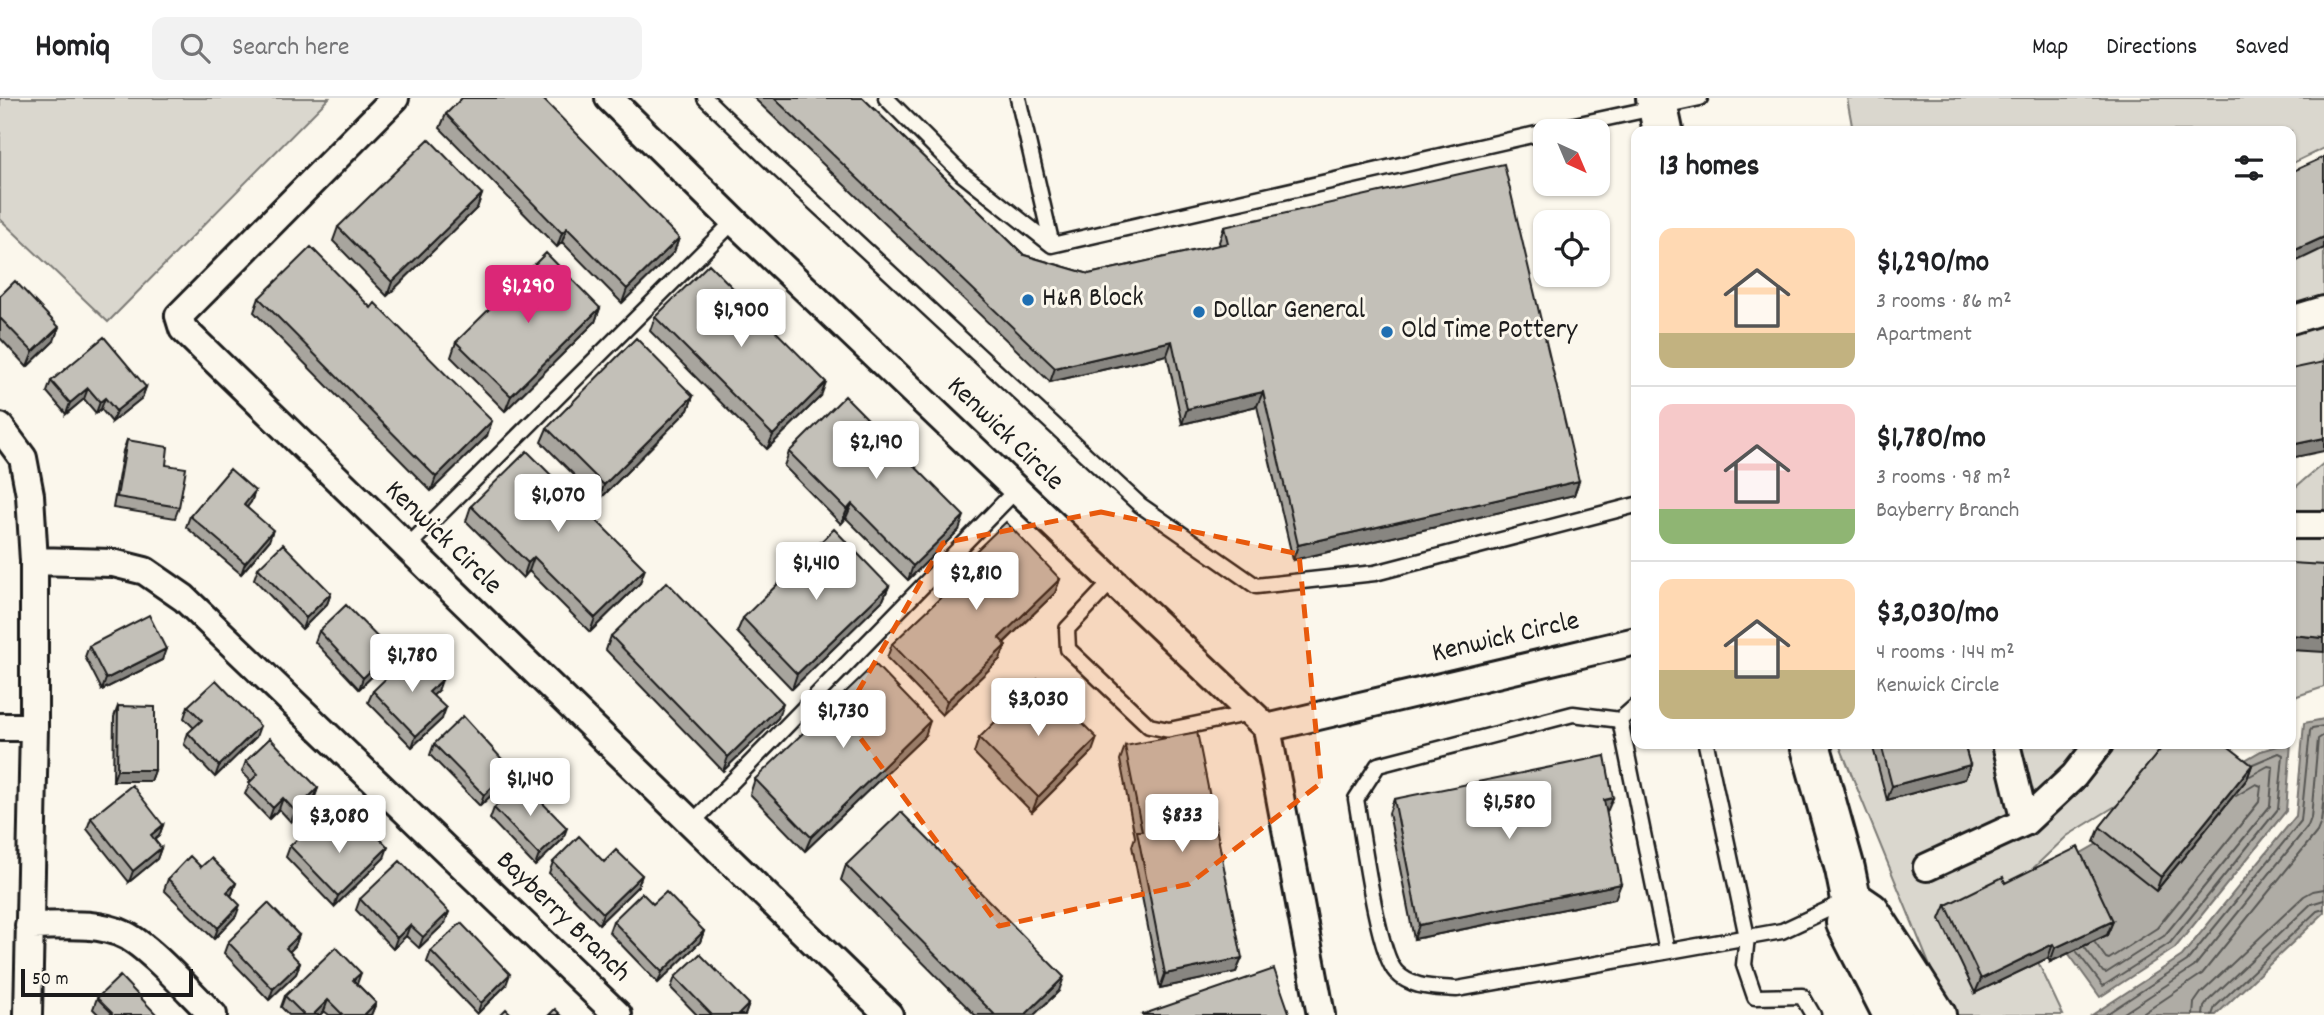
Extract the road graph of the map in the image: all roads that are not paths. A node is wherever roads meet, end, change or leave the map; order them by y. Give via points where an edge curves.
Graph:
1 (395, 98) edge
2 (609, 98) edge
3 (705, 98) edge
4 (886, 98) edge
5 (1018, 98) edge
6 (1700, 98) edge
7 (1659, 112) edge
8 (1610, 121) edge
9 (1533, 135) edge
10 (734, 221) junction
11 (1052, 245) junction
12 (2324, 310) edge
13 (2296, 318) edge
14 (0, 427) edge
15 (1016, 490) junction
16 (1631, 506) edge
17 (2324, 524) edge
18 (2296, 525) edge
19 (407, 548) junction
20 (33, 561) junction
21 (1112, 581) junction
22 (1631, 641) edge
23 (1631, 710) edge
24 (1620, 720) junction
25 (1259, 721) junction
26 (0, 727) edge
27 (34, 727) junction
28 (1707, 749) edge
29 (1811, 749) edge
30 (2007, 749) edge
31 (2089, 749) edge
32 (2025, 822) junction
33 (692, 823) junction
34 (1927, 867) dead end
35 (1852, 899) junction
36 (29, 926) junction
37 (1747, 937) junction
38 (1667, 951) junction
39 (28, 1015) edge
40 (213, 1015) edge
41 (618, 1015) edge
42 (890, 1015) edge
43 (1321, 1015) edge
44 (1812, 1015) edge
45 (1893, 1015) edge
46 (1936, 1015) edge

1 - 19 street, Kenwick Circle via 179,316 183,329
2 - 10 street, Kenwick Circle
3 - 16 lane via 1140,505 1256,586 1375,573
4 - 11 lane via 962,174
5 - 11 lane
6 - 7 lane
7 - 8 lane
9 - 11 lane
10 - 15 street, Kenwick Circle
10 - 19 lane
12 - 13 street
14 - 20 street via 23,458
15 - 21 street, Kenwick Circle
15 - 33 lane
17 - 18 street
19 - 33 street, Kenwick Circle
20 - 27 street
20 - 41 street, Bayberry Branch via 113,563 145,571 184,598
21 - 25 street, Kenwick Circle
21 - 25 lane via 1067,629 1068,649 1149,726 1168,730
22 - 25 street, Kenwick Circle
23 - 24 lane
24 - 38 lane
24 - 38 lane via 1573,714 1378,765 1356,799 1383,947 1396,972 1416,985 1457,989
25 - 43 street
26 - 27 street
27 - 36 street
28 - 37 lane
29 - 35 street
30 - 32 street
31 - 32 street via 2074,776
32 - 34 street
33 - 42 street, Kenwick Circle
35 - 37 lane via 1782,932
35 - 45 street via 1846,923
35 - 46 street via 1870,912
36 - 39 street
36 - 40 street via 92,926 126,935
37 - 38 lane
37 - 44 lane via 1744,965 1755,997 1802,996

